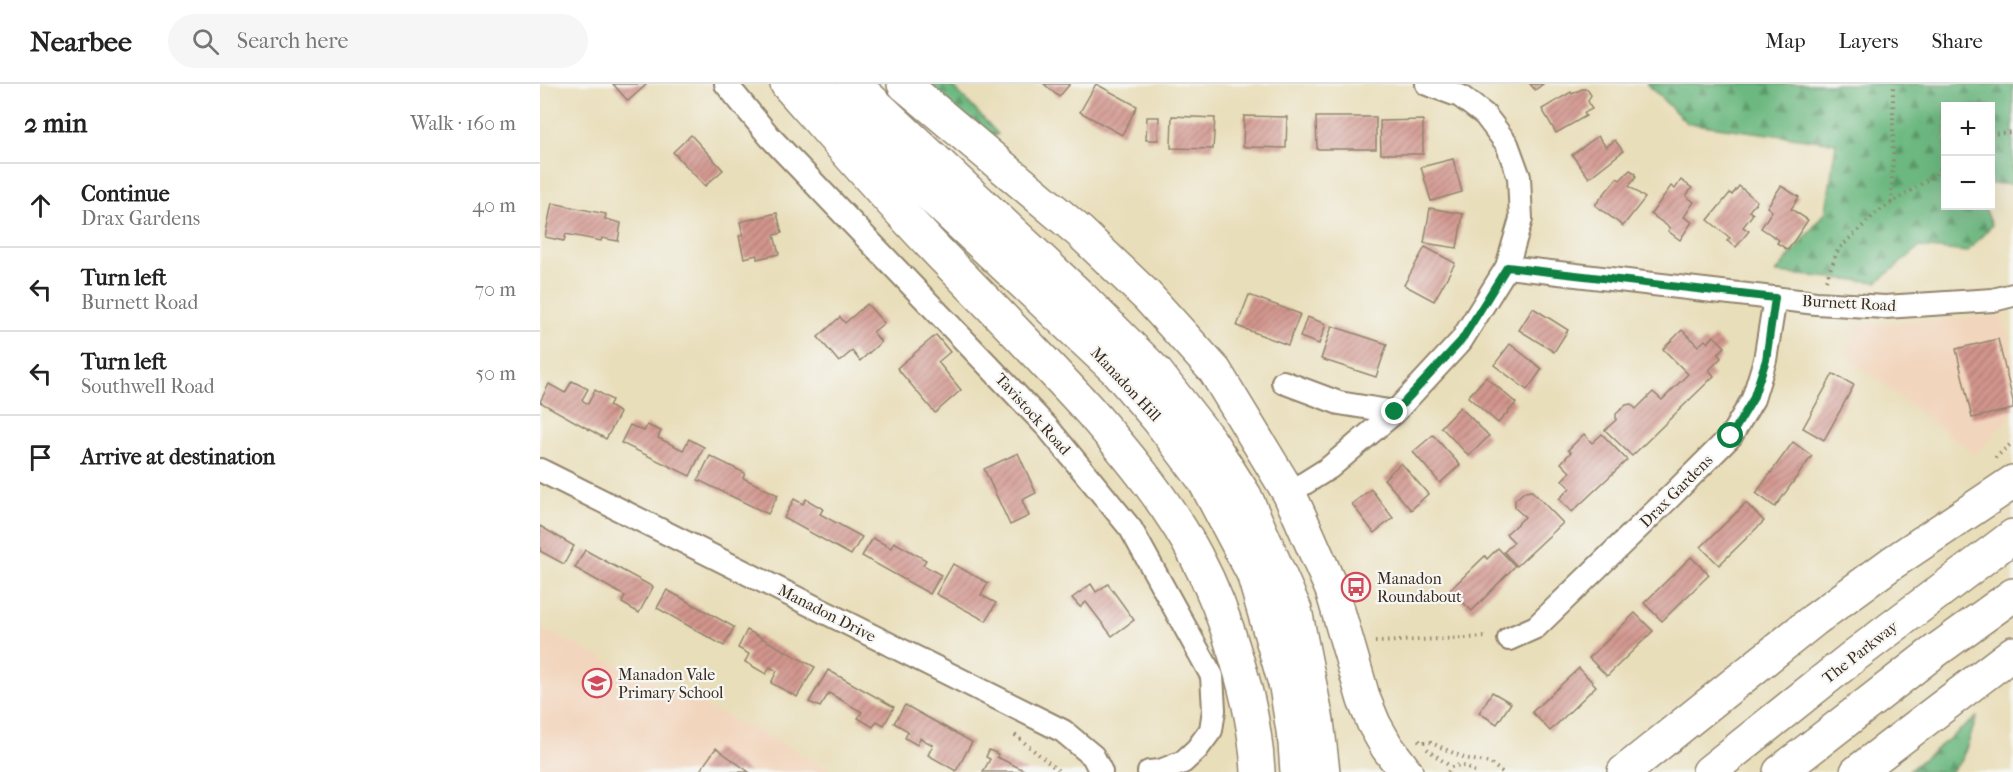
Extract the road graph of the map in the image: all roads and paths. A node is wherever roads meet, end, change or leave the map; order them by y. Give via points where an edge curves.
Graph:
1 (726, 84) edge
2 (787, 84) edge
3 (814, 84) edge
4 (854, 84) edge
5 (904, 84) edge
6 (1427, 84) edge
7 (1893, 84) edge
8 (2013, 132) edge
9 (1995, 134) edge
10 (1941, 167) edge
11 (1891, 204) junction
12 (1507, 267) junction
13 (2013, 295) edge
14 (1775, 298) junction
15 (1816, 303) junction
16 (1283, 382) dead end
17 (1395, 412) junction
18 (2013, 456) edge
19 (540, 470) edge
20 (2013, 482) edge
21 (1289, 493) junction
22 (2013, 536) edge
23 (1892, 563) junction
24 (2013, 595) edge
25 (1509, 639) joint
26 (1351, 653) junction
27 (2013, 653) edge
28 (1413, 734) dead end
29 (1420, 742) junction
30 (1450, 769) edge
31 (1101, 772) edge
32 (1149, 772) edge
33 (1258, 772) edge
34 (1297, 772) edge
35 (1323, 772) edge
36 (1406, 772) edge
37 (1476, 772) edge
38 (1502, 772) edge
39 (1624, 772) edge
40 (1709, 772) edge
41 (1780, 772) edge
42 (1857, 772) edge

1 - 32 street, Tavistock Road via 770,137 1048,428 1131,530 1212,676 1214,710 1210,730 1183,762
2 - 33 main road via 896,208 1078,398 1138,468 1172,516 1213,591 1232,643 1251,710
3 - 34 main road, Manadon Hill via 1117,371 1204,480 1253,573 1286,687
4 - 35 main road, Manadon Hill via 1156,372 1210,441 1245,496 1295,610
5 - 21 main road via 1072,225 1147,296 1215,371
6 - 12 street via 1460,96 1485,115 1507,144 1519,177 1521,219
7 - 11 path
8 - 9 path
10 - 11 path
11 - 15 path via 1876,213 1838,250
12 - 14 street, Burnett Road
12 - 17 street via 1461,341
13 - 15 street, Burnett Road via 1993,300 1885,307
14 - 15 street, Burnett Road
14 - 25 street, Drax Gardens via 1766,360 1753,399 1731,436 1536,627
16 - 17 street via 1339,403
17 - 21 street via 1329,468
18 - 23 main road
19 - 31 street, Manadon Drive via 1063,731 1093,756
20 - 23 main road
21 - 26 main road via 1332,590
22 - 40 main road, The Parkway
23 - 39 main road via 1814,620
24 - 41 main road
25 - 26 path via 1364,642
26 - 36 main road via 1374,724
27 - 42 main road
28 - 29 path
29 - 30 path
29 - 38 path via 1490,763
30 - 37 path via 1461,765

